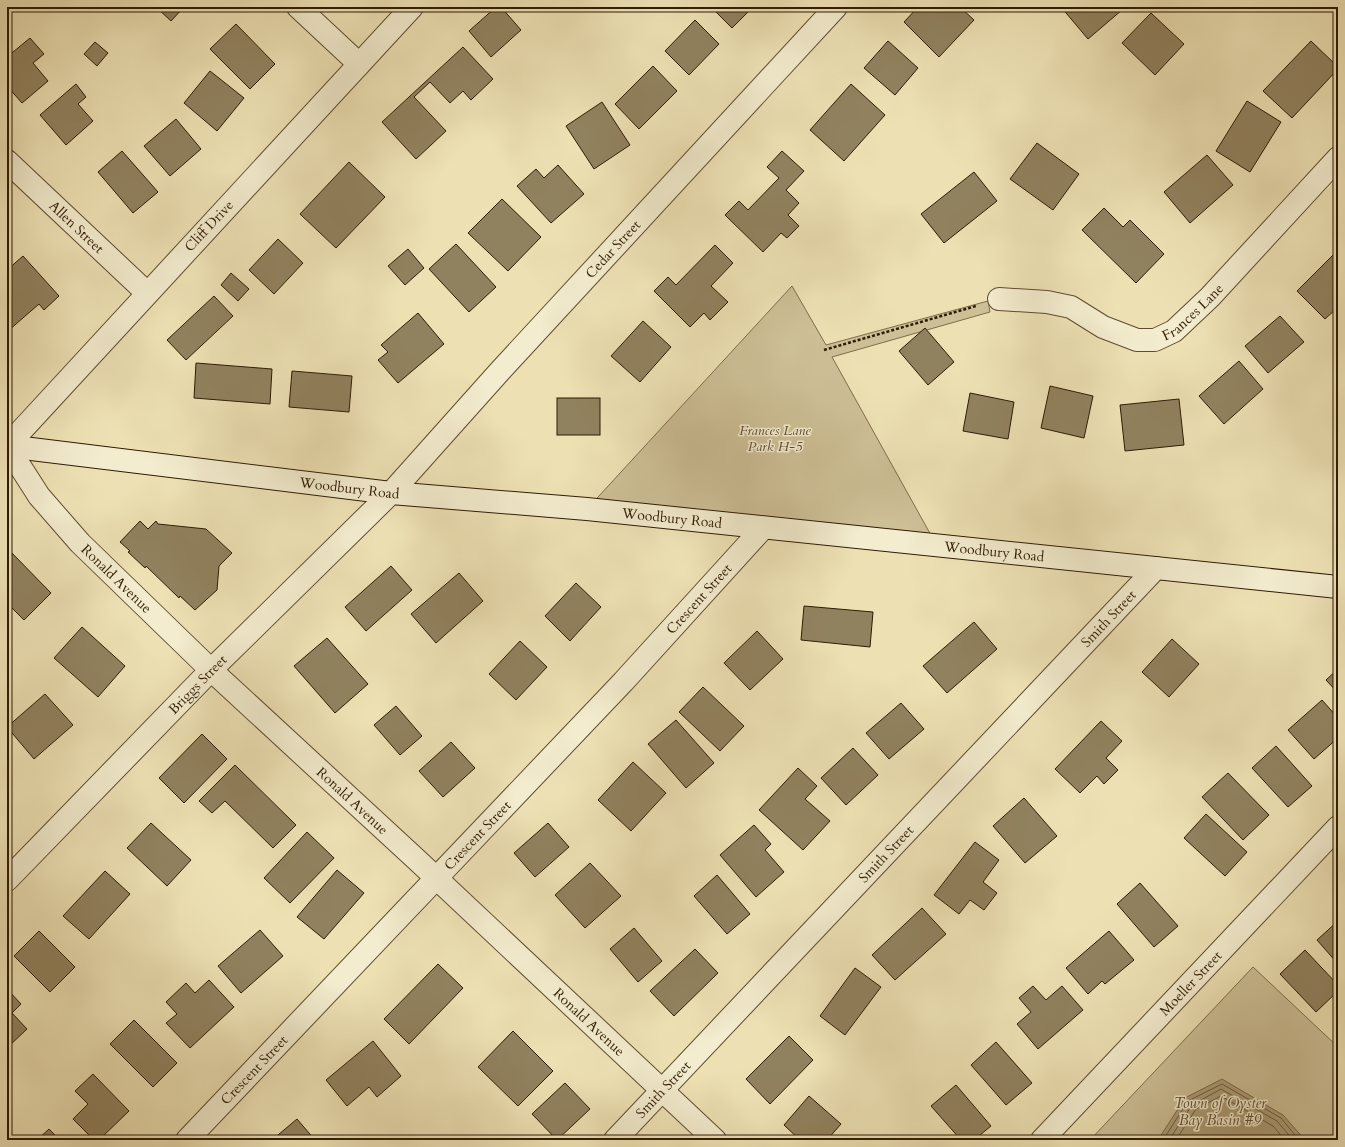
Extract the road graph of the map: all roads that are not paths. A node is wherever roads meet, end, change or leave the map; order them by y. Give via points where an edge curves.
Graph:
1 (298, 7) edge
2 (412, 7) edge
3 (836, 7) edge
4 (359, 64) junction
5 (1338, 158) edge
6 (7, 161) edge
7 (147, 293) junction
8 (999, 300) road end
9 (7, 446) edge
10 (391, 493) junction
11 (763, 528) junction
12 (1156, 568) junction
13 (1338, 587) edge
14 (211, 670) junction
15 (1333, 841) edge
16 (436, 878) junction
17 (7, 880) edge
18 (662, 1090) junction
19 (188, 1140) edge
20 (615, 1140) edge
21 (715, 1140) edge
22 (1042, 1140) edge

1 - 4 street
2 - 4 street, Cliff Drive
3 - 10 street, Cedar Street via 505,365
4 - 7 street, Cliff Drive
5 - 8 street, Frances Lane via 1210,297 1174,331 1155,340 1137,340 1110,330 1071,307 1046,302
6 - 7 street, Allen Street
7 - 9 street, Cliff Drive
9 - 10 street, Woodbury Road
9 - 14 street, Ronald Avenue via 39,496 80,543
10 - 11 street, Woodbury Road via 587,509
10 - 14 street, Briggs Street
11 - 12 street, Woodbury Road
11 - 16 street, Crescent Street via 623,682
12 - 13 street, Woodbury Road
12 - 18 street, Smith Street
14 - 16 street, Ronald Avenue
14 - 17 street, Briggs Street
15 - 22 street, Moeller Street
16 - 18 street, Ronald Avenue
16 - 19 street, Crescent Street
18 - 20 street, Smith Street
18 - 21 street, Ronald Avenue

